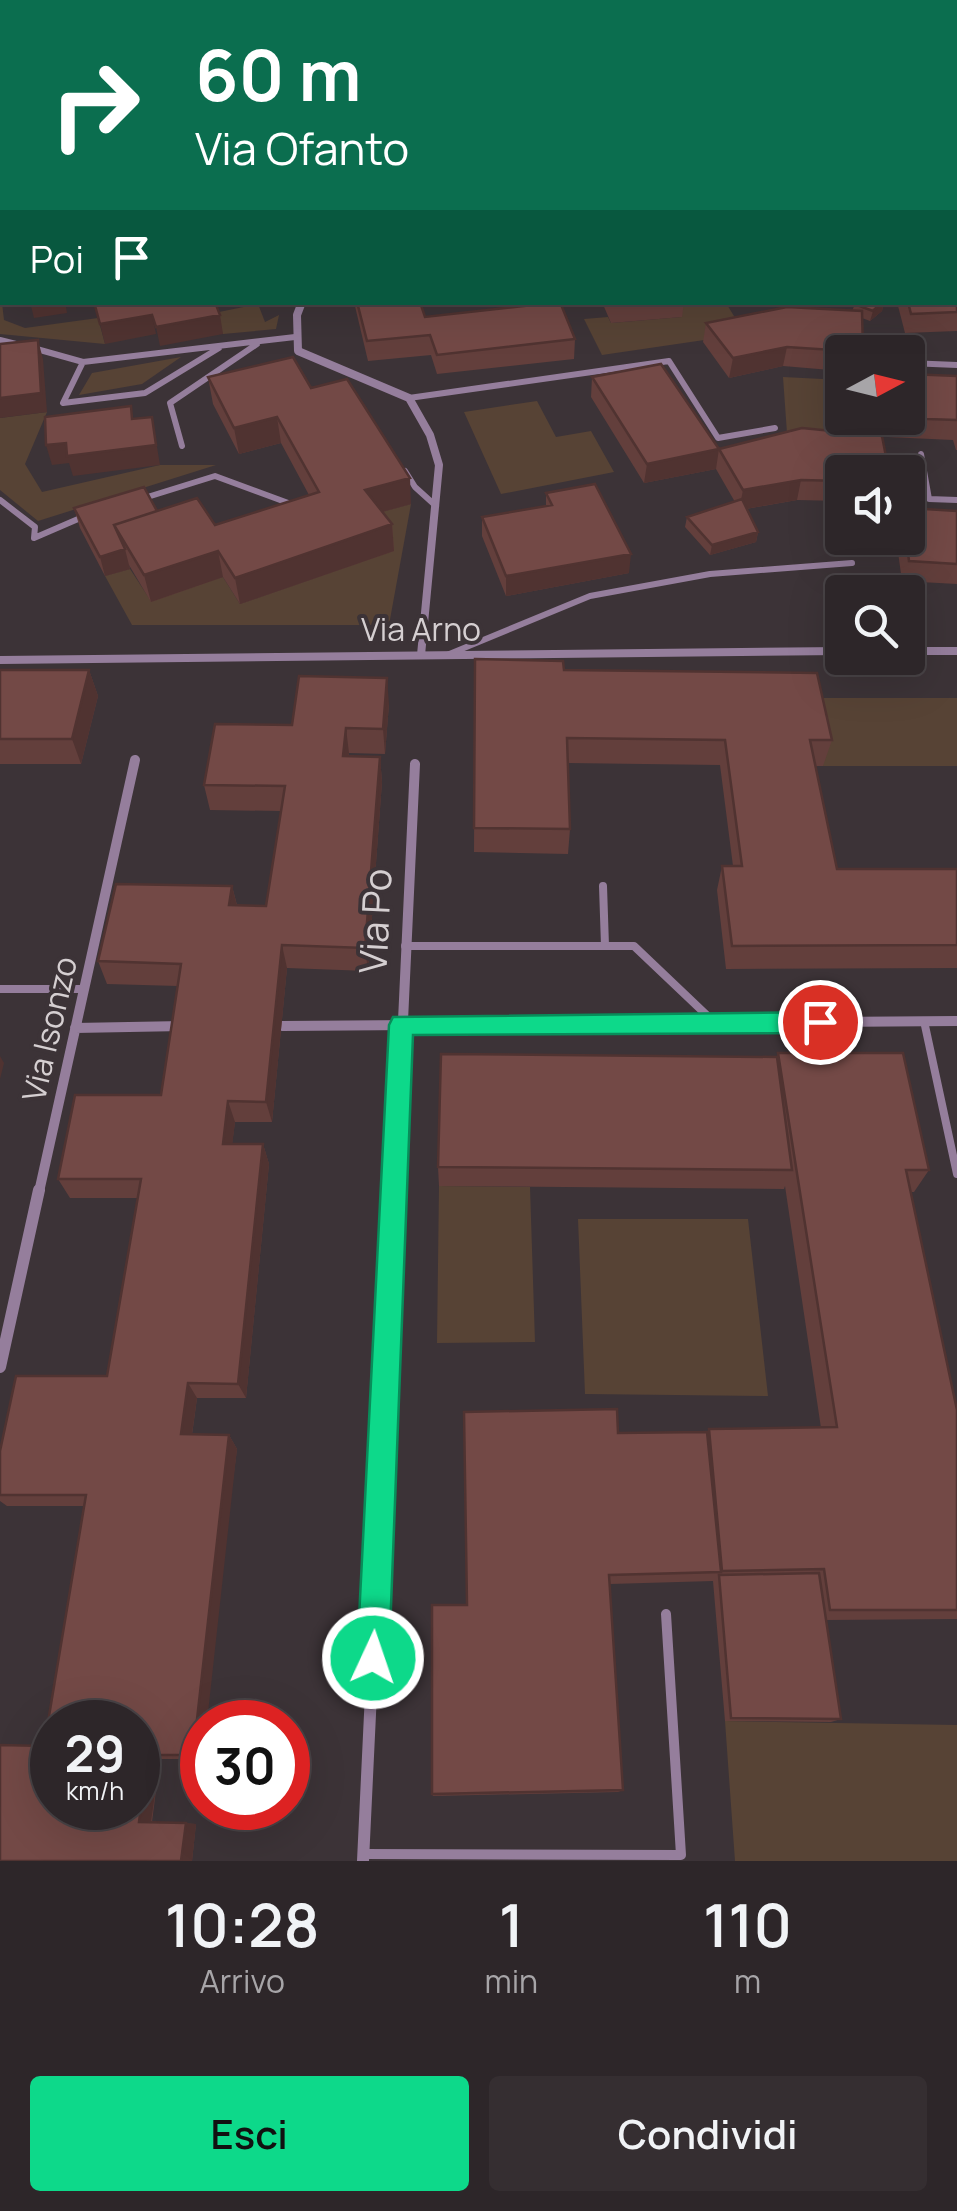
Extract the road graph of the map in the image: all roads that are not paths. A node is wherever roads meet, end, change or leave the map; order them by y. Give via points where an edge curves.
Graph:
1 (244, 0) edge
2 (258, 0) edge
3 (301, 305) edge
4 (296, 337) junction
5 (0, 340) edge
6 (262, 341) junction
7 (223, 346) junction
8 (83, 362) junction
9 (925, 363) edge
10 (957, 364) edge
11 (409, 398) junction
12 (776, 428) dead end
13 (182, 446) dead end
14 (921, 454) dead end
15 (395, 456) edge
16 (0, 500) edge
17 (957, 500) edge
18 (128, 503) edge
19 (292, 504) edge
20 (436, 506) junction
21 (94, 514) edge
22 (852, 563) dead end
23 (825, 651) edge
24 (925, 651) edge
25 (957, 651) edge
26 (421, 655) junction
27 (447, 655) junction
28 (0, 660) edge
29 (135, 760) dead end
30 (414, 764) dead end
31 (603, 886) dead end
32 (405, 946) junction
33 (605, 946) junction
34 (0, 988) edge
35 (84, 989) junction
36 (957, 1021) edge
37 (924, 1022) junction
38 (716, 1023) junction
39 (401, 1025) junction
40 (184, 1026) edge
41 (282, 1026) edge
42 (75, 1028) junction
43 (957, 1174) edge
44 (0, 1366) edge
45 (666, 1614) dead end
46 (363, 1857) edge

1 - 2 lane
3 - 4 street
4 - 6 lane
4 - 11 street via 298,351 310,358
5 - 8 lane
6 - 7 lane
6 - 13 lane via 170,403
7 - 8 lane
7 - 8 lane via 145,393 63,403
9 - 10 lane
11 - 12 lane via 669,361 718,438
11 - 20 street via 439,465
14 - 17 lane via 928,500
15 - 20 lane
16 - 21 lane via 35,527 34,538
18 - 19 lane via 215,476
20 - 26 street
22 - 27 lane via 710,574 590,596
23 - 27 street, Via Arno
24 - 25 street
26 - 27 street, Via Arno
26 - 28 street, Via Arno
29 - 35 street, Via Isonzo
30 - 32 street, Via Po
31 - 33 lane
32 - 33 lane
32 - 39 street, Via Po
33 - 38 lane via 634,946
34 - 35 lane
35 - 42 street, Via Isonzo
36 - 37 street
37 - 38 street
37 - 43 lane
38 - 39 street
39 - 41 street
39 - 46 street, Via Po
40 - 42 street
42 - 44 street, Via Isonzo
45 - 46 lane via 681,1855

